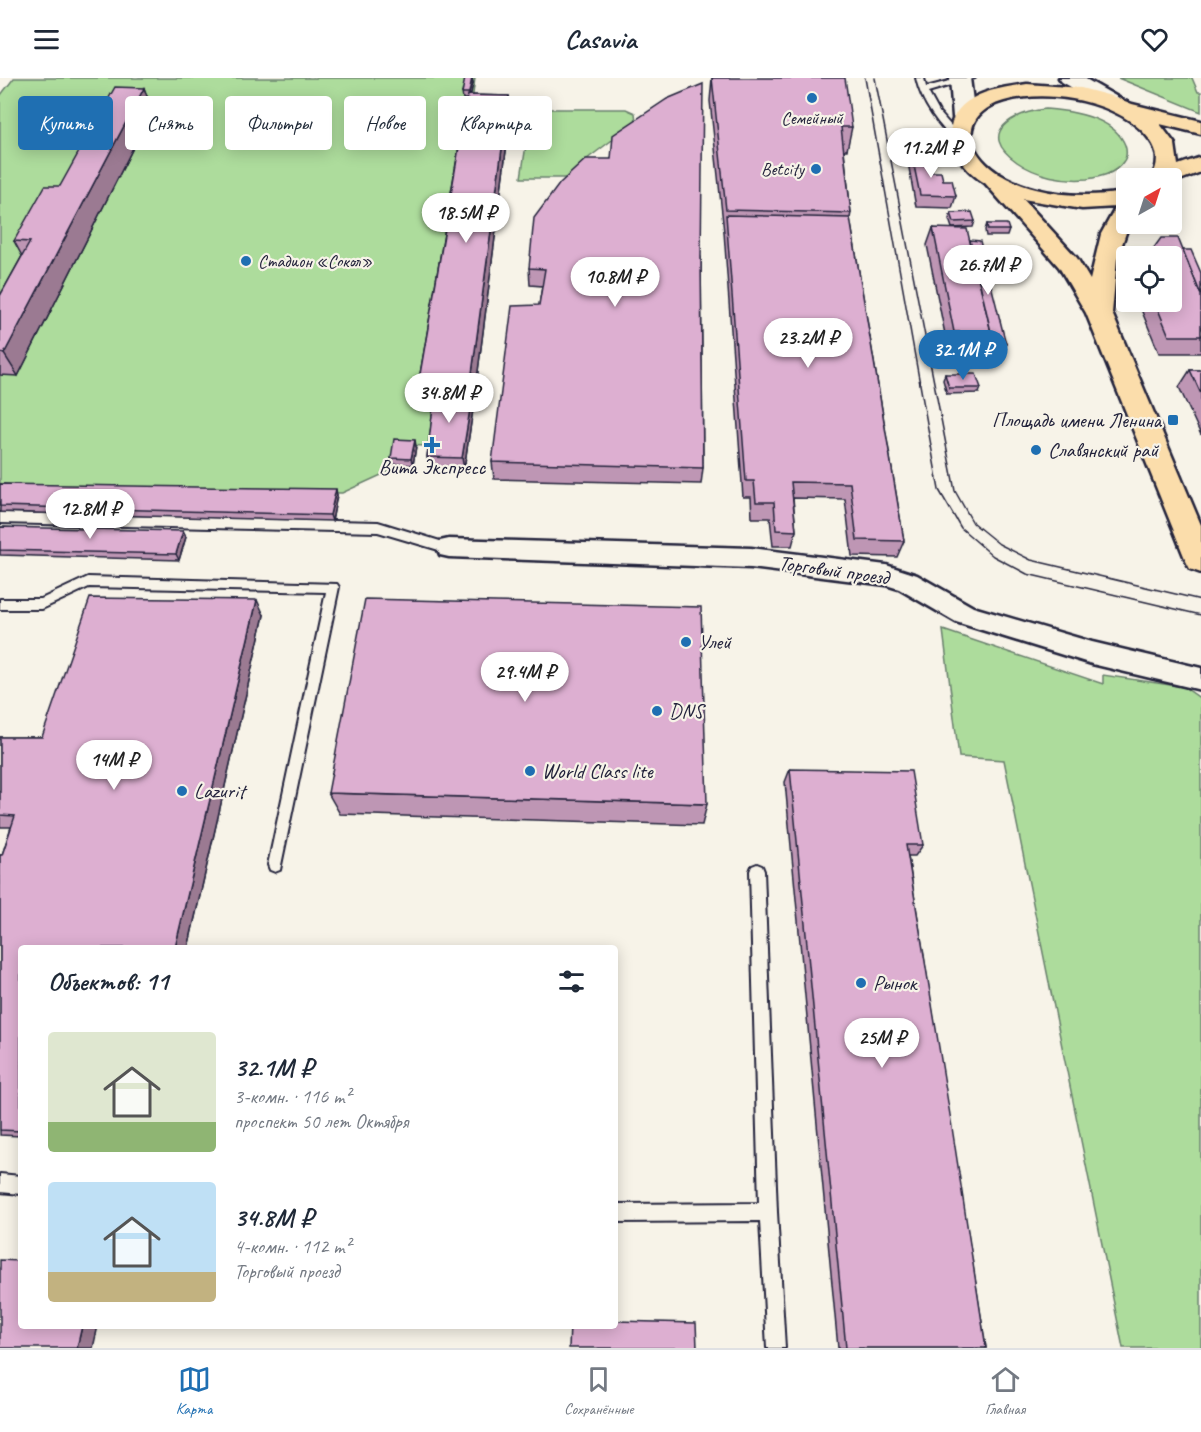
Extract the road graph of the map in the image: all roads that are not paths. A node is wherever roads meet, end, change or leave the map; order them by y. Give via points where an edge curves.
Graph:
1 (920, 78) edge
2 (1069, 78) edge
3 (963, 79) edge
4 (922, 91) junction
5 (1112, 102) junction
6 (964, 117) junction
7 (1201, 128) edge
8 (962, 144) junction
9 (1201, 164) edge
10 (1167, 168) edge
11 (1182, 172) edge
12 (987, 174) junction
13 (1116, 200) edge
14 (1116, 228) edge
15 (1099, 313) junction
16 (0, 518) edge
17 (448, 548) joint
18 (1201, 561) edge
19 (0, 604) edge
20 (1201, 679) edge
21 (275, 865) dead end
22 (757, 871) dead end
23 (0, 1184) edge
24 (18, 1185) edge
25 (768, 1212) junction
26 (618, 1213) edge
27 (776, 1348) edge

1 - 4 lane
2 - 5 main road
3 - 4 lane
3 - 6 main road
4 - 8 lane via 939,119
5 - 6 main road via 1068,91 1024,90 987,99
5 - 7 main road
5 - 10 main road via 1138,116 1161,138 1168,156
6 - 8 main road via 959,130
8 - 12 main road via 971,160
9 - 11 main road
12 - 13 main road via 1016,190 1052,200 1089,204
12 - 15 main road via 1068,263
14 - 15 main road via 1109,241
15 - 18 main road
16 - 17 lane via 378,526
17 - 20 street, Торговый проезд via 751,558 886,575 908,582 965,615 1092,653
19 - 21 lane via 42,604 88,582 333,586
22 - 25 lane
23 - 24 lane
25 - 26 lane
25 - 27 lane

